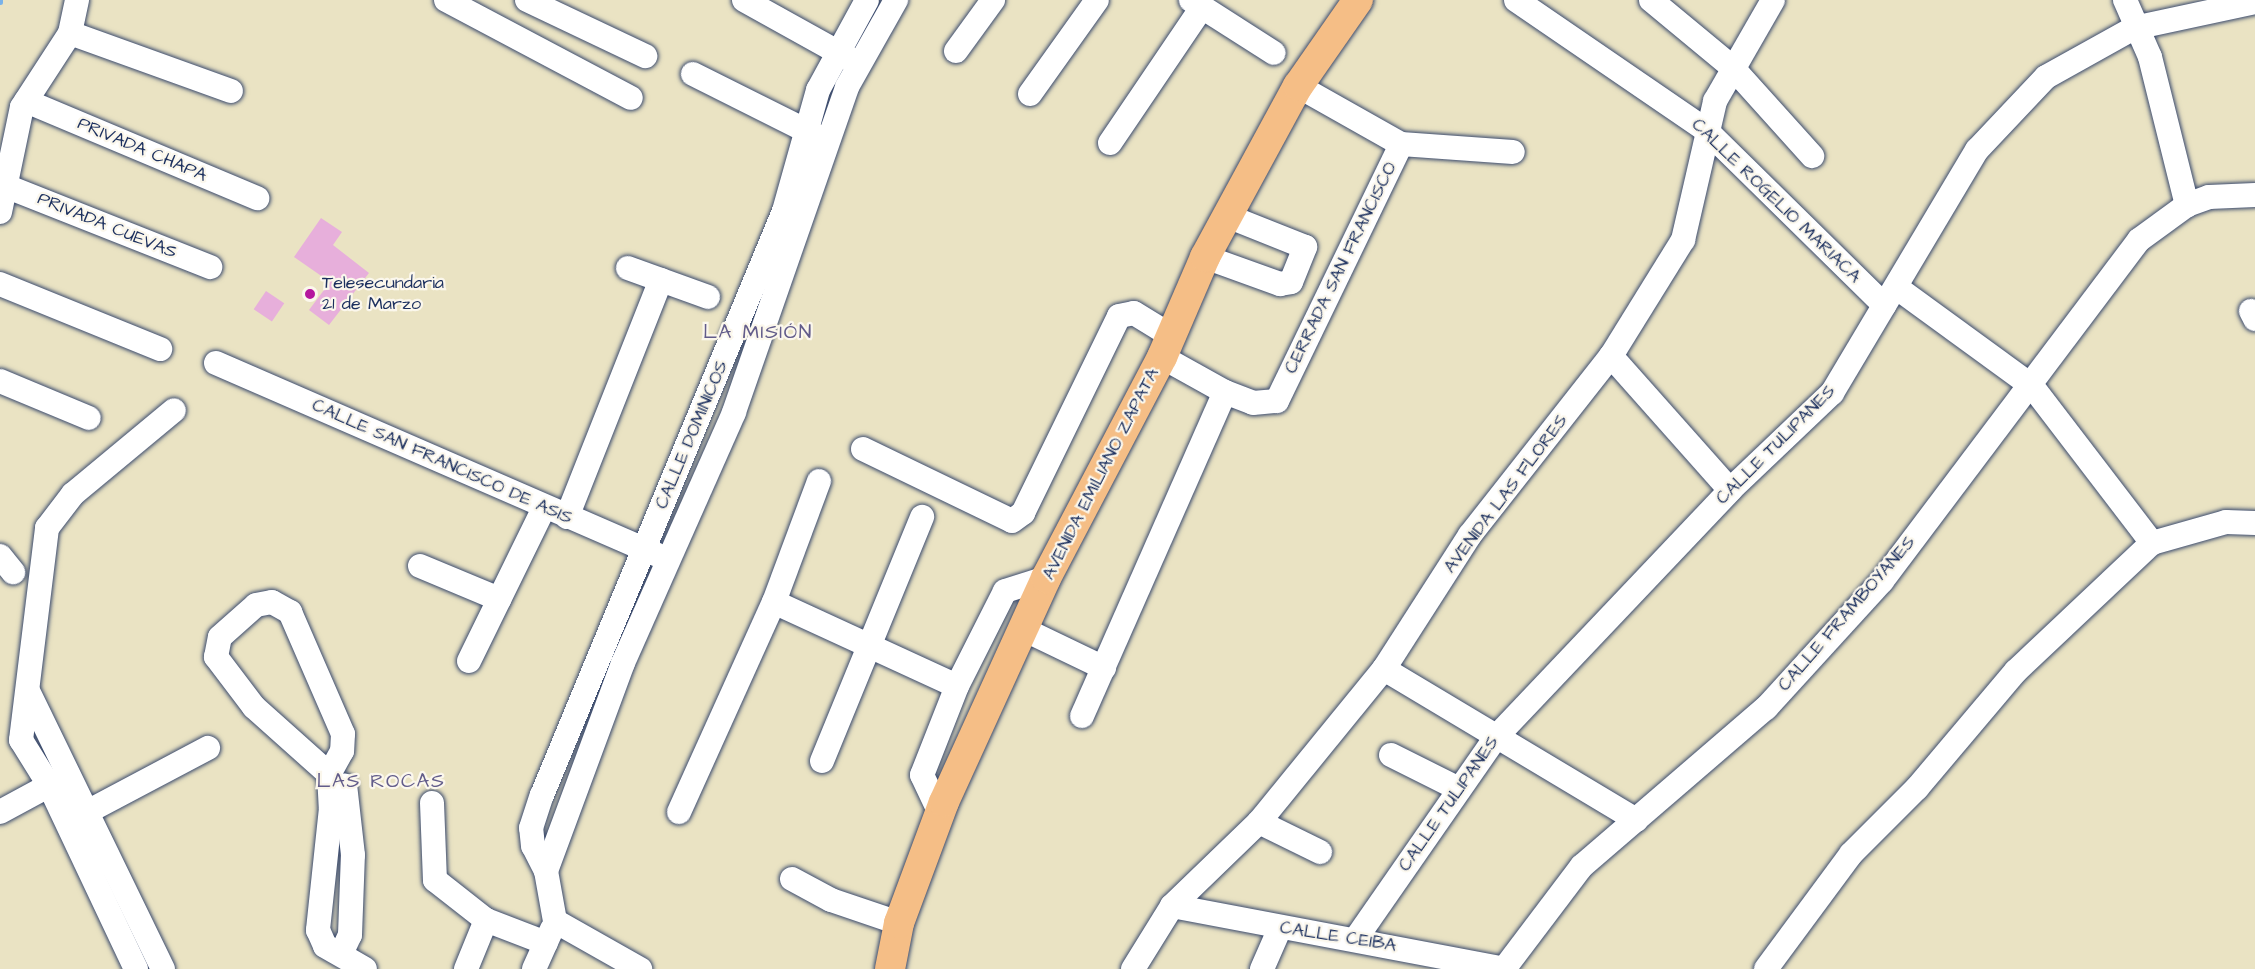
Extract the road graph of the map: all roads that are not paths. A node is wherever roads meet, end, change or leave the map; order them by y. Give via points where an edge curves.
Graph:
1 (77, 0) edge
2 (447, 0) edge
3 (526, 0) edge
4 (744, 0) edge
5 (867, 0) edge
6 (896, 0) edge
7 (993, 0) edge
8 (1097, 0) edge
9 (1358, 0) edge
10 (1516, 0) edge
11 (1651, 0) edge
12 (1773, 0) edge
13 (2125, 0) edge
14 (2255, 2) edge
15 (1196, 4) edge
16 (2134, 28) junction
17 (70, 33) junction
18 (838, 51) junction
19 (956, 51) dead end
20 (1274, 53) dead end
21 (645, 56) dead end
22 (859, 65) junction
23 (1732, 67) junction
24 (693, 74) dead end
25 (1298, 86) junction
26 (231, 91) dead end
27 (1030, 94) dead end
28 (631, 98) dead end
29 (26, 101) junction
30 (1706, 130) junction
31 (806, 132) junction
32 (831, 142) junction
33 (1110, 143) dead end
34 (1401, 144) junction
35 (1513, 152) dead end
36 (1812, 156) dead end
37 (3, 185) junction
38 (2255, 195) edge
39 (257, 198) dead end
40 (2187, 205) junction
41 (0, 212) edge
42 (1227, 216) junction
43 (1205, 257) junction
44 (210, 267) dead end
45 (628, 268) dead end
46 (661, 280) junction
47 (0, 284) edge
48 (1890, 296) junction
49 (708, 297) dead end
50 (743, 313) junction
51 (767, 321) junction
52 (1166, 346) junction
53 (160, 349) dead end
54 (1611, 356) junction
55 (216, 363) dead end
56 (0, 381) edge
57 (2032, 386) junction
58 (1225, 392) junction
59 (174, 410) dead end
60 (89, 418) dead end
61 (863, 449) dead end
62 (819, 481) dead end
63 (1730, 490) junction
64 (544, 508) junction
65 (567, 517) junction
66 (922, 517) dead end
67 (2255, 523) edge
68 (2152, 543) junction
69 (644, 549) junction
70 (669, 560) junction
71 (420, 566) dead end
72 (1046, 578) junction
73 (499, 599) junction
74 (774, 602) junction
75 (1023, 628) junction
76 (871, 647) junction
77 (469, 662) dead end
78 (1104, 668) junction
79 (1384, 669) junction
80 (957, 686) junction
81 (28, 689) junction
82 (1082, 716) dead end
83 (1496, 737) junction
84 (208, 748) dead end
85 (342, 751) junction
86 (1391, 754) dead end
87 (822, 760) dead end
88 (71, 774) junction
89 (329, 774) junction
90 (49, 785) junction
91 (1458, 789) junction
92 (432, 803) dead end
93 (0, 812) edge
94 (87, 812) junction
95 (679, 812) dead end
96 (940, 813) junction
97 (1636, 820) junction
98 (1259, 822) junction
99 (1320, 852) dead end
100 (546, 871) junction
101 (792, 879) dead end
102 (106, 887) junction
103 (1172, 906) junction
104 (486, 920) junction
105 (555, 921) junction
106 (899, 923) junction
107 (1280, 928) junction
108 (1357, 937) junction
109 (546, 943) junction
110 (341, 954) junction
111 (136, 969) edge
112 (163, 969) edge
113 (365, 969) edge
114 (466, 969) edge
115 (534, 969) edge
116 (640, 969) edge
117 (890, 969) edge
118 (1133, 969) edge
119 (1262, 969) edge
120 (1504, 969) edge
121 (1766, 969) edge

1 - 17 street
2 - 28 street
3 - 21 street
4 - 18 street
5 - 18 street, CALLE DOMINICOS
6 - 22 street, CALLE DOMINICOS
7 - 19 street
8 - 27 street
9 - 25 main road, AVENIDA EMILIANO ZAPATA
10 - 30 street, CALLE ROGELIO MARIACA
11 - 23 street
12 - 23 street, AVENIDA LAS FLORES
13 - 16 street
14 - 16 street, CALLE TULIPANES
15 - 20 street
15 - 33 street
16 - 40 street via 2150,57
16 - 48 street, CALLE TULIPANES via 2046,77 1977,150
17 - 26 street
17 - 29 street
18 - 22 street
18 - 31 street, CALLE DOMINICOS via 818,90
22 - 32 street, CALLE DOMINICOS
23 - 30 street, AVENIDA LAS FLORES
23 - 36 street
24 - 31 street
25 - 34 street, CERRADA SAN FRANCISCO
25 - 42 main road, AVENIDA EMILIANO ZAPATA
29 - 37 street
29 - 39 street, PRIVADA CHAPA
30 - 48 street, CALLE ROGELIO MARIACA
30 - 54 street, AVENIDA LAS FLORES via 1698,191 1683,240
31 - 32 street
31 - 50 street, CALLE DOMINICOS via 784,211
32 - 51 street, CALLE DOMINICOS
34 - 35 street
34 - 58 street, CERRADA SAN FRANCISCO via 1277,401 1253,403
37 - 41 street
37 - 44 street, PRIVADA CUEVAS
38 - 40 street, CALLE FRAMBOYANES via 2209,197
40 - 57 street, CALLE FRAMBOYANES via 2139,240
42 - 43 main road, AVENIDA EMILIANO ZAPATA
42 - 43 street via 1305,247 1291,282 1280,285
43 - 52 main road, AVENIDA EMILIANO ZAPATA
45 - 46 street
46 - 49 street
46 - 65 street
47 - 53 street
48 - 57 street, CALLE ROGELIO MARIACA
48 - 63 street, CALLE TULIPANES via 1832,393
50 - 51 street
50 - 69 street, CALLE DOMINICOS
51 - 70 street, CALLE DOMINICOS
52 - 58 street
52 - 61 street via 1134,314 1119,316 1023,513 1012,520
52 - 72 main road, AVENIDA EMILIANO ZAPATA
54 - 63 street
54 - 79 street, AVENIDA LAS FLORES via 1470,535
55 - 64 street, CALLE SAN FRANCISCO DE ASIS
56 - 60 street
57 - 68 street, CALLE ROGELIO MARIACA
57 - 97 street, CALLE FRAMBOYANES via 1874,589 1766,708
58 - 78 street
59 - 81 street via 73,494 47,528
62 - 74 street
63 - 83 street, CALLE TULIPANES
64 - 65 street, CALLE SAN FRANCISCO DE ASIS
64 - 73 street
65 - 69 street, CALLE SAN FRANCISCO DE ASIS
66 - 76 street
67 - 68 street via 2226,522
68 - 121 street via 2016,671 1917,788 1851,854
69 - 70 street, CALLE SAN FRANCISCO DE ASIS
69 - 100 street, CALLE DOMINICOS via 531,828 533,846
70 - 100 street, CALLE DOMINICOS via 623,663
71 - 73 street
72 - 75 main road, AVENIDA EMILIANO ZAPATA
72 - 80 street via 1005,591
73 - 77 street
74 - 76 street
74 - 95 street
75 - 78 street
75 - 96 main road, AVENIDA EMILIANO ZAPATA
76 - 80 street
76 - 87 street
78 - 82 street
79 - 83 street
79 - 98 street, AVENIDA LAS FLORES
80 - 96 street via 922,775
81 - 88 street via 44,732
81 - 90 street via 21,740
83 - 91 street, CALLE TULIPANES
83 - 97 street
84 - 94 street
85 - 89 street
85 - 89 street via 343,734 290,612 272,602 256,605 220,637 216,657 254,707
85 - 110 street via 353,855 350,935
86 - 91 street
88 - 90 street
88 - 94 street
89 - 110 street via 331,808 318,930 325,946
90 - 93 street
90 - 102 street
91 - 108 street, CALLE TULIPANES
92 - 104 street via 435,880
94 - 102 street
96 - 106 main road, AVENIDA EMILIANO ZAPATA
97 - 120 street, CALLE FRAMBOYANES via 1582,866
98 - 99 street
98 - 103 street, AVENIDA LAS FLORES
100 - 105 street, CALLE DOMINICOS
101 - 106 street via 831,900
102 - 111 street
102 - 112 street
103 - 107 street, CALLE CEIBA
103 - 118 street, AVENIDA LAS FLORES
104 - 109 street
104 - 114 street
105 - 109 street
105 - 116 street
106 - 117 main road, AVENIDA EMILIANO ZAPATA
107 - 108 street, CALLE CEIBA
107 - 119 street
108 - 120 street, CALLE CEIBA
109 - 115 street
110 - 113 street

